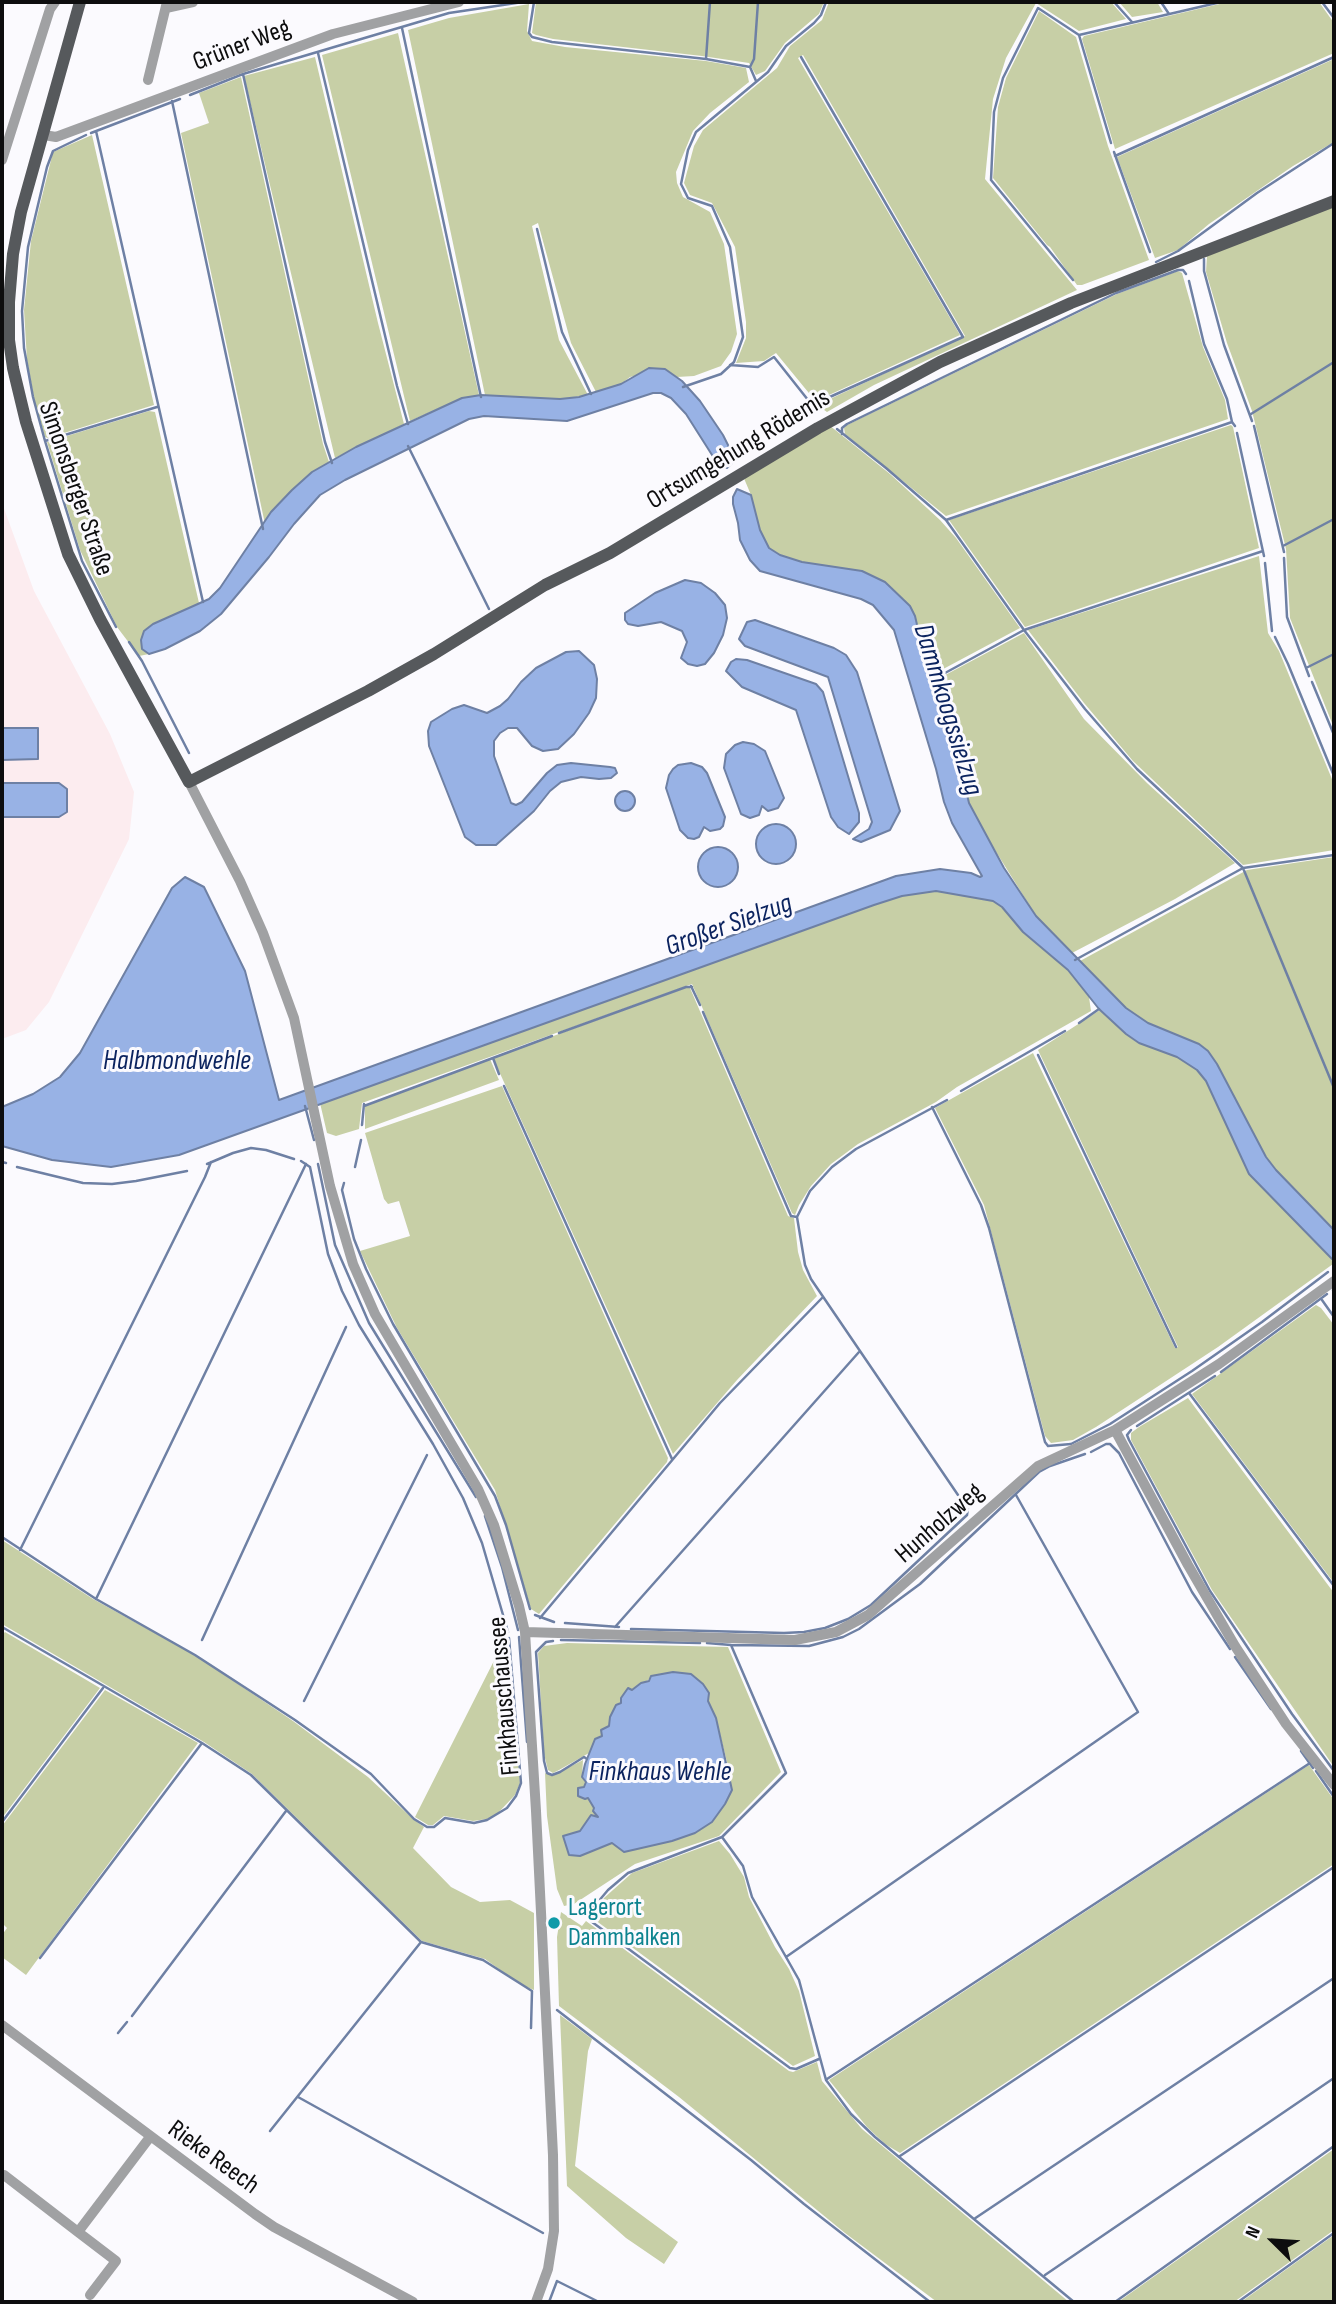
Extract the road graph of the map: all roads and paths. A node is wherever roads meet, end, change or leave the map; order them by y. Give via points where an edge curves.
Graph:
1 (55, 2) edge
2 (80, 2) edge
3 (193, 2) edge
4 (458, 2) edge
5 (166, 5) edge
6 (148, 80) dead end
7 (44, 135) junction
8 (2, 160) edge
9 (1334, 201) edge
10 (189, 782) junction
11 (307, 1077) joint
12 (1334, 1281) edge
13 (1115, 1430) junction
14 (525, 1632) junction
15 (1334, 1785) edge
16 (2, 2025) edge
17 (149, 2137) junction
18 (4, 2175) dead end
19 (78, 2232) junction
20 (90, 2295) dead end
21 (413, 2302) edge
22 (537, 2302) edge

1 - 8 street
2 - 7 main road, Simonsberger Straße
3 - 5 street
4 - 7 street, Grüner Weg via 333,34 56,137
5 - 6 street
7 - 10 main road, Simonsberger Straße via 13,254 9,340 18,393 68,554
9 - 10 main road, Ortsumgehung Rödemis via 1071,303 940,362 818,428 610,553 545,585 423,660
10 - 11 street, Simonsberger Straße via 263,933 294,1018
11 - 14 street, Finkhauschaussee via 330,1186 353,1264 375,1314 478,1489 509,1568
12 - 13 street, Hunholzweg via 1219,1364
13 - 14 street, Hunholzweg via 1038,1466 868,1615 836,1632 796,1640
13 - 15 street via 1235,1646 1286,1724
14 - 22 street, Finkhauschaussee via 542,1903 554,2231
16 - 17 street, Rieke Reech
17 - 19 street
17 - 21 street, Rieke Reech via 274,2227
18 - 19 street
19 - 20 street via 116,2261

